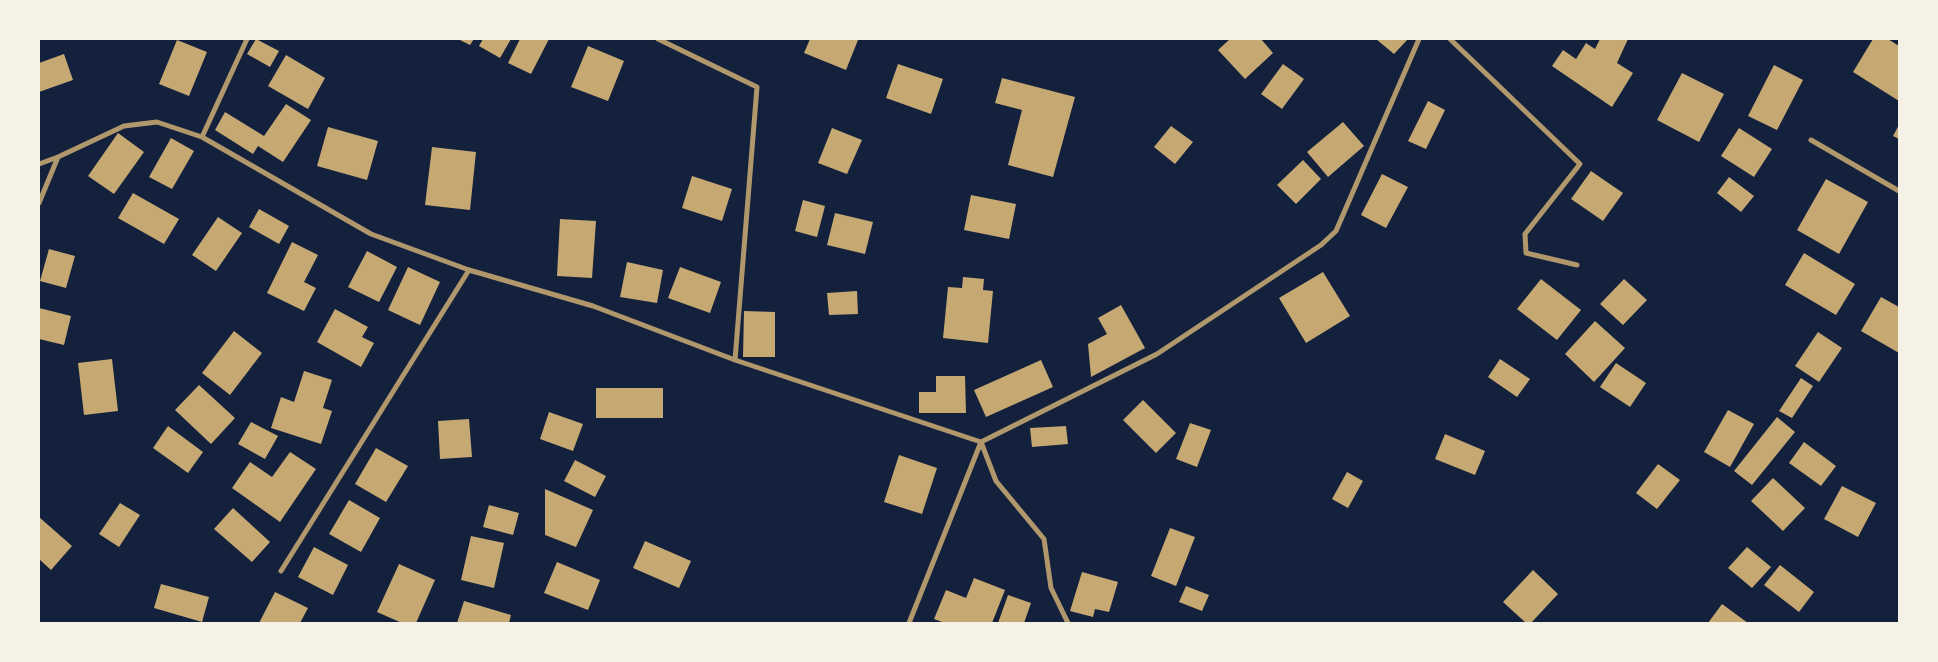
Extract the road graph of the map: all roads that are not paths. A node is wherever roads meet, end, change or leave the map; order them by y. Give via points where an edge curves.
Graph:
1 (247, 39) edge
2 (658, 39) edge
3 (1418, 39) edge
4 (1450, 39) edge
5 (202, 137) junction
6 (1811, 140) dead end
7 (58, 157) junction
8 (39, 164) edge
9 (1899, 191) edge
10 (39, 203) edge
11 (1577, 265) dead end
12 (469, 270) junction
13 (735, 360) junction
14 (981, 442) junction
15 (281, 572) dead end
16 (909, 623) edge
17 (1068, 623) edge

1 - 5 street
2 - 13 street via 757,87
3 - 14 street via 1336,230 1321,245 1157,354
4 - 11 street via 1580,164 1525,234 1526,253
5 - 7 street via 157,122 124,126
5 - 12 street via 371,234
6 - 9 street
7 - 8 street
7 - 10 street
12 - 13 street via 593,306
12 - 15 street
13 - 14 street
14 - 16 street
14 - 17 street via 996,481 1044,540 1051,588

